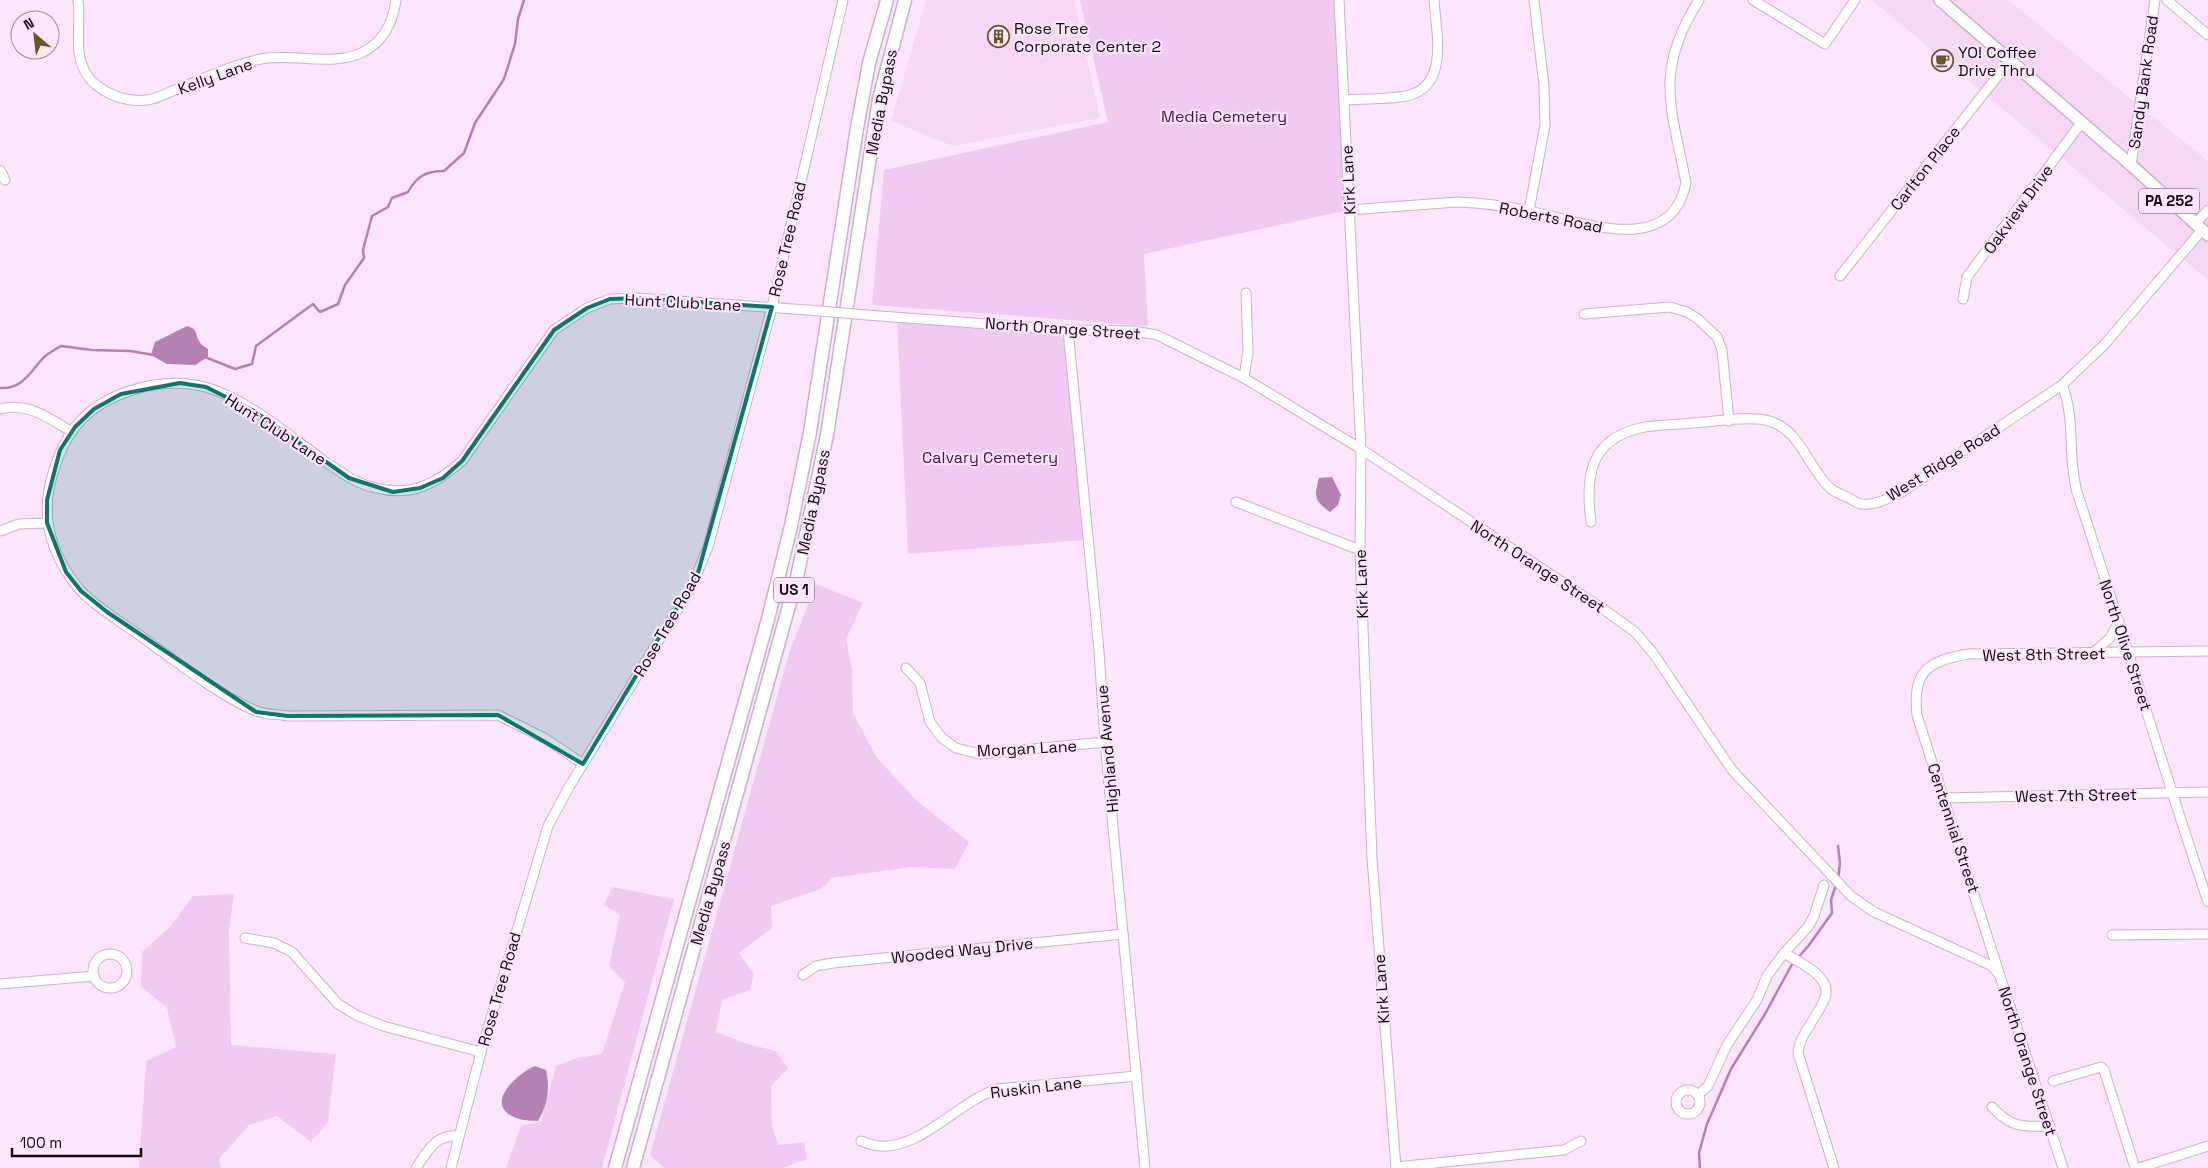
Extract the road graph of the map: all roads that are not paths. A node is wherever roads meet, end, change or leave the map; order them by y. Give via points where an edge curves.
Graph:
1 (78, 0) edge
2 (396, 0) edge
3 (843, 0) edge
4 (886, 0) edge
5 (905, 0) edge
6 (1338, 0) edge
7 (1434, 0) edge
8 (1534, 0) edge
9 (1700, 0) edge
10 (1753, 0) edge
11 (1855, 0) edge
12 (1940, 0) edge
13 (2155, 0) edge
14 (2167, 0) edge
15 (2208, 35) edge
16 (2011, 59) junction
17 (1344, 100) junction
18 (2081, 123) junction
19 (2131, 165) junction
20 (0, 170) edge
21 (5, 180) dead end
22 (1349, 210) junction
23 (2208, 210) edge
24 (1529, 211) junction
25 (2202, 230) edge
26 (1840, 276) dead end
27 (1246, 293) dead end
28 (1963, 299) dead end
29 (772, 307) junction
30 (1584, 314) dead end
31 (1068, 330) junction
32 (1244, 378) junction
33 (2062, 385) junction
34 (0, 409) edge
35 (1729, 420) junction
36 (72, 432) junction
37 (1361, 449) junction
38 (1236, 502) dead end
39 (1592, 522) dead end
40 (47, 523) junction
41 (0, 531) edge
42 (1360, 550) junction
43 (2119, 621) junction
44 (2208, 651) edge
45 (2130, 653) junction
46 (2092, 654) junction
47 (906, 668) dead end
48 (1918, 680) joint
49 (1105, 742) junction
50 (583, 764) junction
51 (2208, 792) edge
52 (2171, 793) junction
53 (1944, 798) junction
54 (1824, 885) dead end
55 (2208, 902) edge
56 (1123, 934) junction
57 (2208, 934) edge
58 (2112, 936) dead end
59 (244, 938) dead end
60 (1788, 955) junction
61 (803, 975) dead end
62 (94, 976) dead end
63 (2000, 976) junction
64 (0, 984) edge
65 (481, 1052) junction
66 (1137, 1076) junction
67 (2053, 1081) dead end
68 (1698, 1095) dead end
69 (1992, 1107) dead end
70 (2050, 1126) junction
71 (459, 1136) junction
72 (861, 1141) dead end
73 (1580, 1141) dead end
74 (2208, 1146) edge
75 (416, 1168) edge
76 (451, 1168) edge
77 (615, 1168) edge
78 (633, 1168) edge
79 (1146, 1168) edge
80 (1396, 1168) edge
81 (1834, 1168) edge
82 (2064, 1168) edge
83 (2137, 1168) edge

1 - 2 street, Kelly Lane via 78,45 82,65 92,82 108,94 129,100 149,100 261,58 343,58 362,53 386,31 393,18
3 - 29 street, Rose Tree Road
4 - 77 highway, Media Bypass / US 1 via 869,63 857,128 811,422 787,545
5 - 78 highway, Media Bypass / US 1 via 879,100 826,435 797,577
6 - 17 street, Kirk Lane
7 - 17 street via 1437,65 1432,80 1421,91 1405,96
8 - 24 street via 1545,125
9 - 24 street, Roberts Road via 1681,31 1670,70 1670,98 1686,183 1677,209 1655,226 1616,229
10 - 11 street via 1825,44
12 - 16 main road, PA 252
13 - 19 street, Sandy Bank Road
14 - 15 street
16 - 18 main road, PA 252
16 - 26 street, Carlton Place
17 - 22 street, Kirk Lane
18 - 19 main road, PA 252
18 - 28 street, Oakview Drive via 1968,277
19 - 25 main road, PA 252
20 - 21 street
22 - 24 street, Roberts Road via 1475,202
22 - 37 street, Kirk Lane
23 - 25 street, West Ridge Road
25 - 33 street, West Ridge Road via 2104,345
27 - 32 street via 1248,352
29 - 31 street, North Orange Street, bridge
29 - 36 street, Hunt Club Lane via 636,298 610,300 587,308 554,330 462,461 443,478 420,488 393,492 349,478 234,399 206,387 180,383 150,386 121,394 94,409
29 - 50 street, Rose Tree Road via 698,574
30 - 35 street via 1670,307 1698,318 1717,337 1722,350
31 - 32 street, North Orange Street via 1157,335
31 - 49 street, Highland Avenue
32 - 37 street, North Orange Street
33 - 35 street, West Ridge Road via 1902,492 1879,502 1862,504 1830,487 1798,442 1782,429 1765,420
33 - 43 street, North Olive Street via 2069,405 2072,474
34 - 36 street via 26,407
35 - 39 street, West Ridge Road via 1641,427 1606,444 1590,474
36 - 40 street, Hunt Club Lane via 60,450 51,478 46,500
37 - 42 street, Kirk Lane
37 - 63 street, North Orange Street via 1635,632 1653,653 1732,770 1851,896 1874,912 1992,966
38 - 42 street
40 - 41 street via 19,524
40 - 50 street, Hunt Club Lane via 54,548 66,572 81,591 175,661 256,712 288,716 498,715 546,739
42 - 80 street, Kirk Lane via 1372,858
43 - 45 street, North Olive Street
43 - 46 street via 2110,638
44 - 45 street, West 8th Street
45 - 46 street, West 8th Street
45 - 52 street, North Olive Street
46 - 48 street, West 8th Street via 1968,654 1930,667
47 - 49 street, Morgan Lane via 920,683 930,722 942,738 956,748 980,754
48 - 53 street, Centennial Street via 1915,696 1917,715
49 - 56 street, Highland Avenue
50 - 65 street, Rose Tree Road via 548,826
51 - 52 street, West 7th Street
52 - 53 street, West 7th Street
52 - 55 street, North Olive Street
53 - 63 street, Centennial Street
54 - 60 street via 1814,916
56 - 61 street, Wooded Way Drive via 833,963 816,966
56 - 66 street, Highland Avenue
57 - 58 street
59 - 65 street via 274,943 292,952 338,1004 358,1016 383,1026
60 - 68 street via 1767,976 1757,1000 1727,1046 1708,1086
60 - 81 street via 1818,976 1826,992 1799,1043 1798,1053
62 - 64 street
63 - 70 street, North Orange Street
65 - 71 street, Rose Tree Road
66 - 72 street, Ruskin Lane via 998,1089 982,1094 915,1138 879,1146
66 - 79 street, Highland Avenue
67 - 83 street via 2101,1067 2104,1070
69 - 70 street via 2004,1120 2019,1127
70 - 82 street, North Orange Street
71 - 75 street via 448,1135 436,1141
71 - 76 street, Rose Tree Road
73 - 80 street via 1564,1150
74 - 83 street

